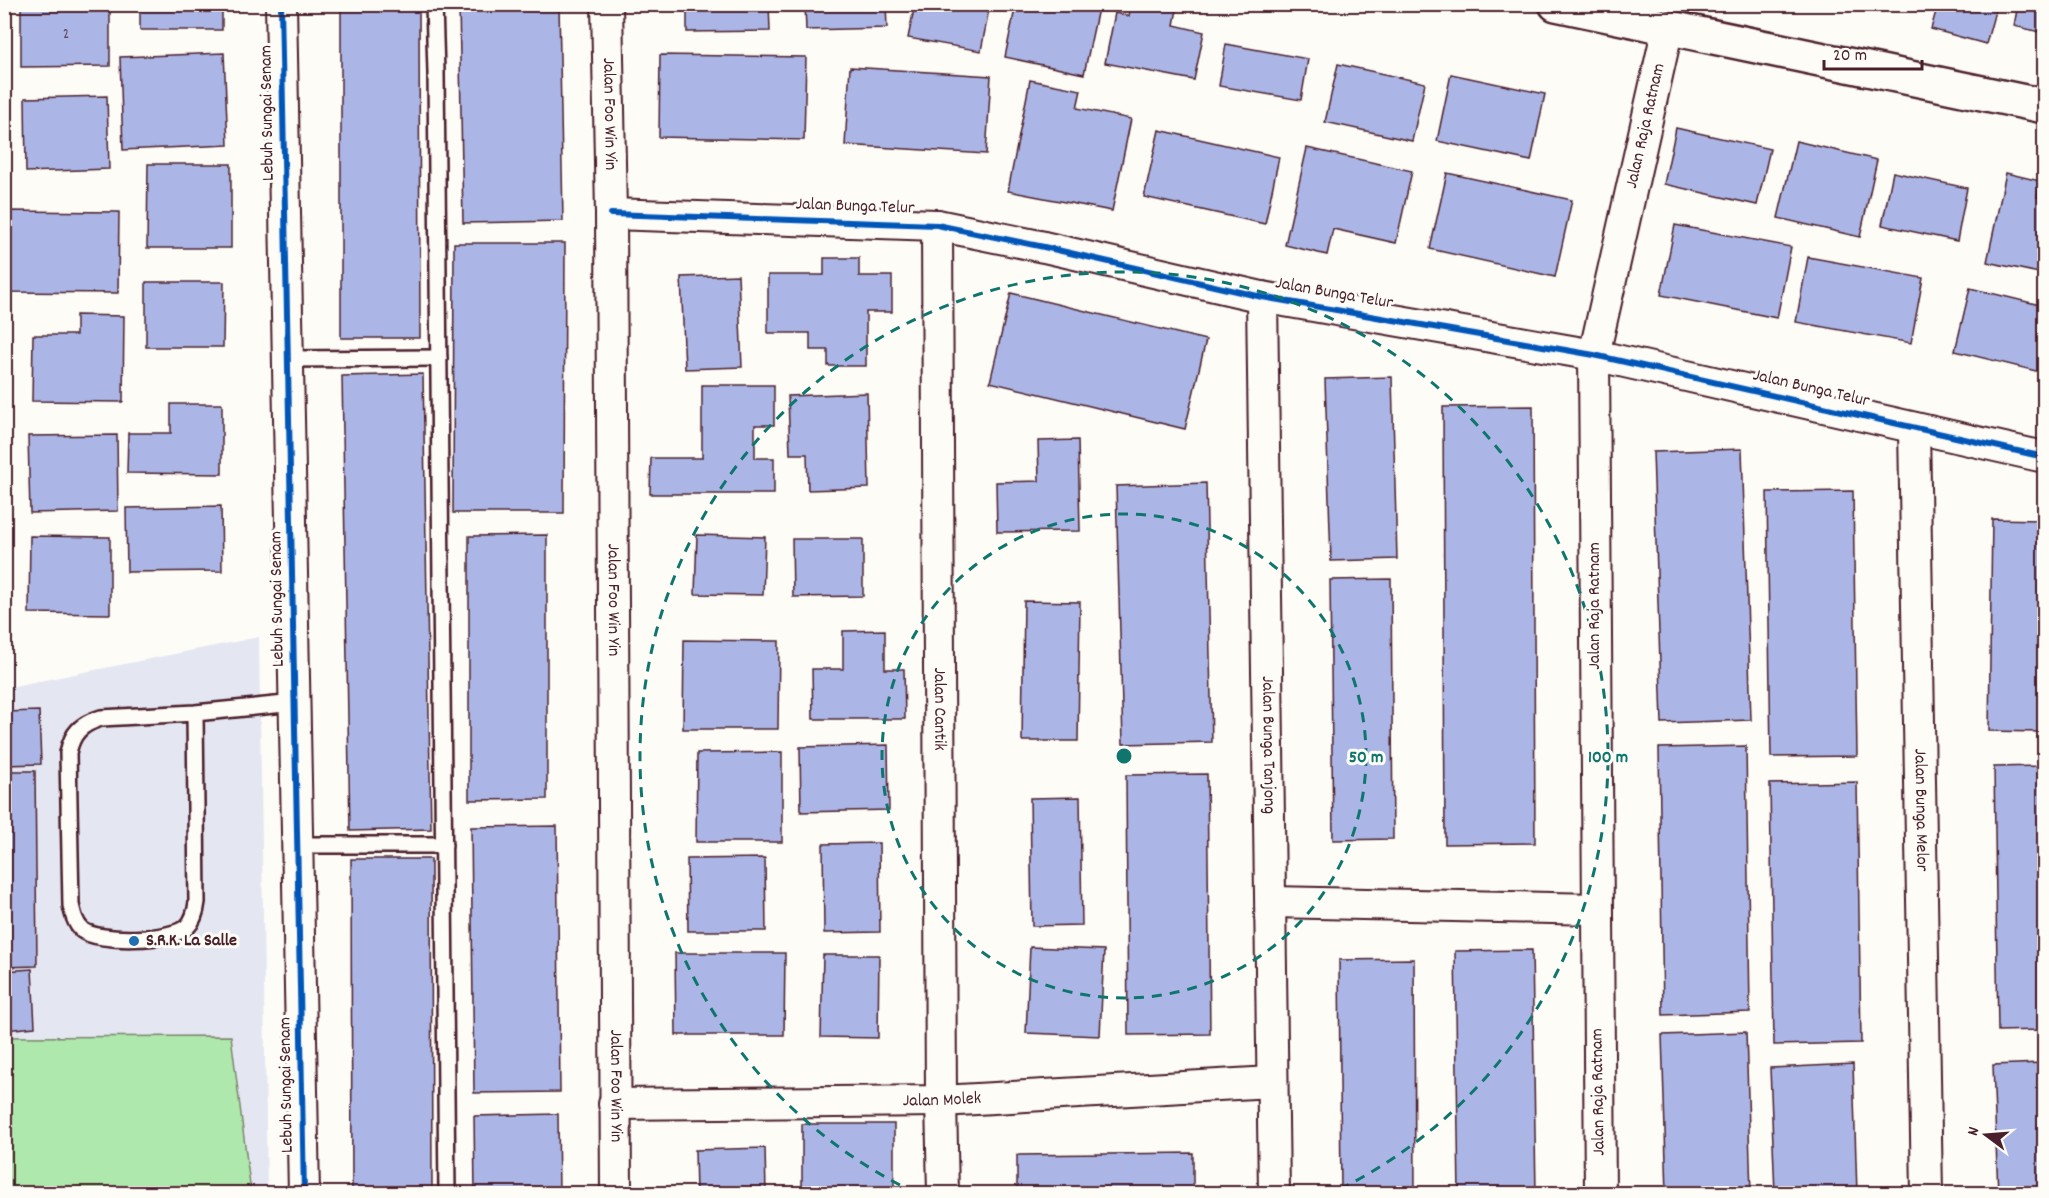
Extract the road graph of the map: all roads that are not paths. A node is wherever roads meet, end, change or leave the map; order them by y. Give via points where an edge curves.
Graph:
1 (281, 4) edge
2 (434, 4) edge
3 (607, 4) edge
4 (1556, 4) edge
5 (1668, 27) junction
6 (2044, 106) edge
7 (611, 214) junction
8 (937, 225) junction
9 (1262, 297) junction
10 (1594, 355) junction
11 (439, 358) junction
12 (288, 359) junction
13 (1914, 428) junction
14 (2044, 458) edge
15 (295, 703) junction
16 (195, 713) junction
17 (298, 845) junction
18 (444, 845) junction
19 (1272, 902) junction
20 (1597, 909) junction
21 (1271, 1082) junction
22 (940, 1101) junction
23 (614, 1104) junction
24 (304, 1194) edge
25 (447, 1194) edge
26 (616, 1194) edge
27 (943, 1194) edge
28 (1274, 1194) edge
29 (1600, 1194) edge
30 (1927, 1194) edge

1 - 12 street, Lebuh Sungai Senam
2 - 11 lane
3 - 7 street, Jalan Foo Win Yin
4 - 5 street
5 - 6 street
5 - 10 street, Jalan Raja Ratnam
7 - 8 street, Jalan Bunga Telur
7 - 23 street, Jalan Foo Win Yin
8 - 9 street, Jalan Bunga Telur
8 - 22 street, Jalan Cantik
9 - 10 street, Jalan Bunga Telur
9 - 19 street, Jalan Bunga Tanjong
10 - 13 street, Jalan Bunga Telur
10 - 20 street, Jalan Raja Ratnam
11 - 12 lane
11 - 18 lane
12 - 15 street, Lebuh Sungai Senam
13 - 14 street, Jalan Bunga Telur
13 - 30 street, Jalan Bunga Melor
15 - 16 lane
15 - 17 street, Lebuh Sungai Senam
16 - 16 lane via 101,718 88,722 71,740 71,904 81,929 92,936 165,936 188,926 195,915
17 - 18 lane
17 - 24 street, Lebuh Sungai Senam
18 - 25 lane
19 - 20 street
19 - 21 street, Jalan Bunga Tanjong
20 - 29 street, Jalan Raja Ratnam
21 - 22 street, Jalan Molek
21 - 28 street, Jalan Bunga Tanjong
22 - 23 street, Jalan Molek
22 - 27 street, Jalan Cantik
23 - 26 street, Jalan Foo Win Yin

